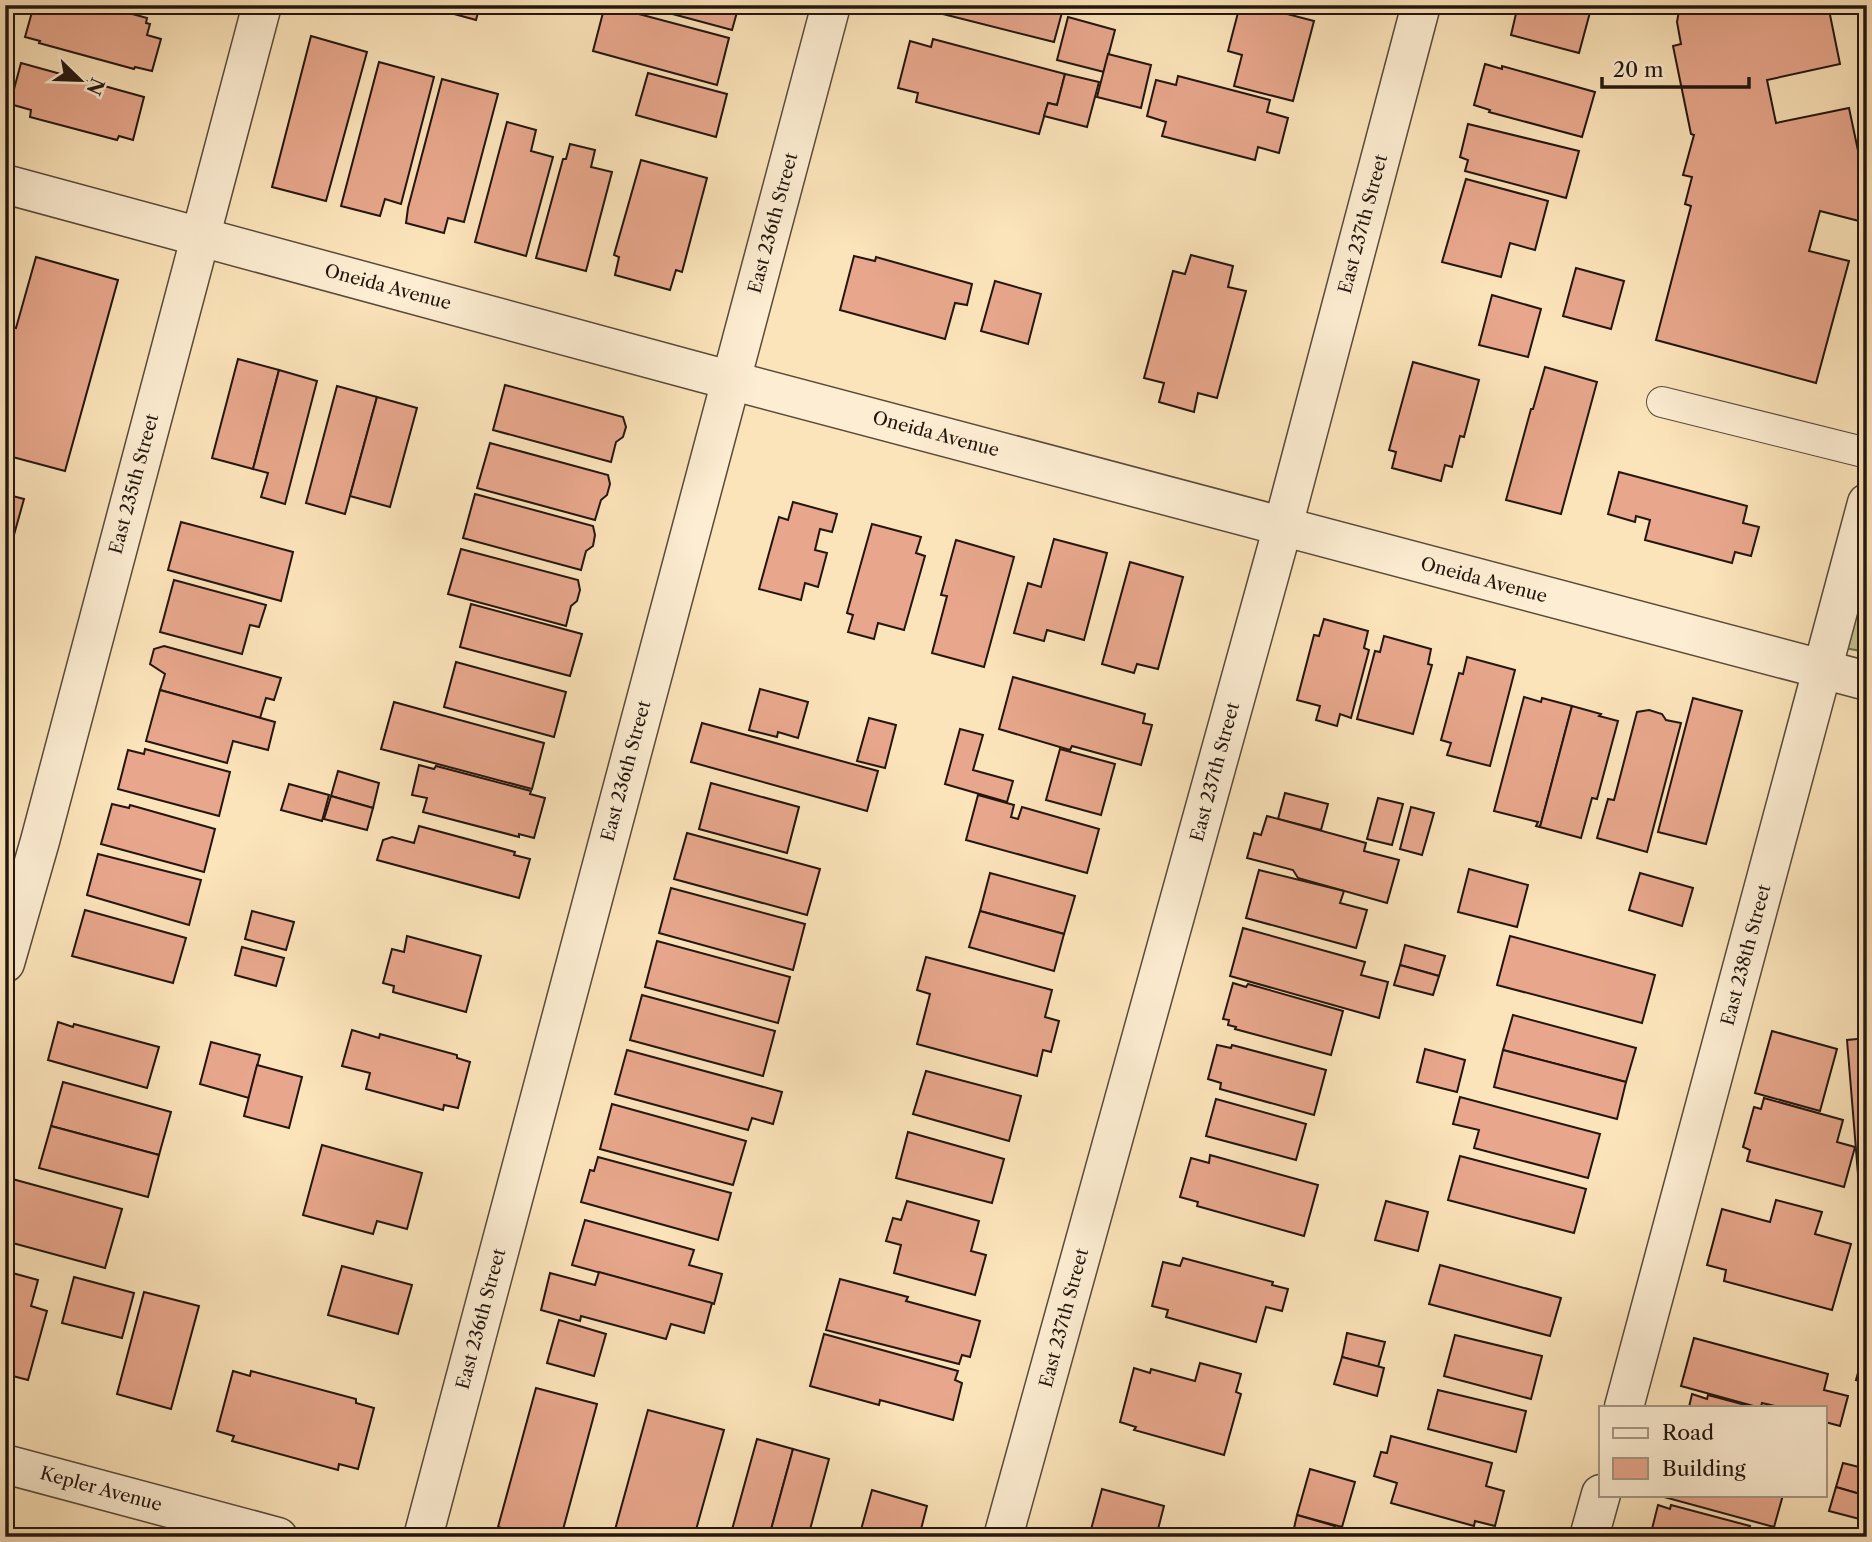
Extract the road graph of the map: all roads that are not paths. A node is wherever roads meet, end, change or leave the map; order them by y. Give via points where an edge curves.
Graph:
1 (262, 5) edge
2 (831, 5) edge
3 (1421, 5) edge
4 (5, 184) edge
5 (200, 236) junction
6 (730, 380) junction
7 (1662, 402) dead end
8 (1867, 453) edge
9 (1867, 503) edge
10 (1283, 526) junction
11 (1824, 670) junction
12 (1867, 681) edge
13 (5, 962) edge
14 (1624, 1406) edge
15 (5, 1464) edge
16 (1600, 1496) edge
17 (278, 1537) edge
18 (423, 1537) edge
19 (1003, 1537) edge
20 (1589, 1537) edge

1 - 5 street, East 235th Street
2 - 6 street, East 236th Street
3 - 10 street, East 237th Street
4 - 5 street, Oneida Avenue
5 - 6 street, Oneida Avenue
5 - 13 street, East 235th Street
6 - 10 street, Oneida Avenue
6 - 18 street, East 236th Street
7 - 8 lane
9 - 11 street, East 238th Street
10 - 11 street, Oneida Avenue
10 - 19 street, East 237th Street
11 - 12 street, Oneida Avenue
11 - 14 street, East 238th Street
15 - 17 street, Kepler Avenue
16 - 20 street

